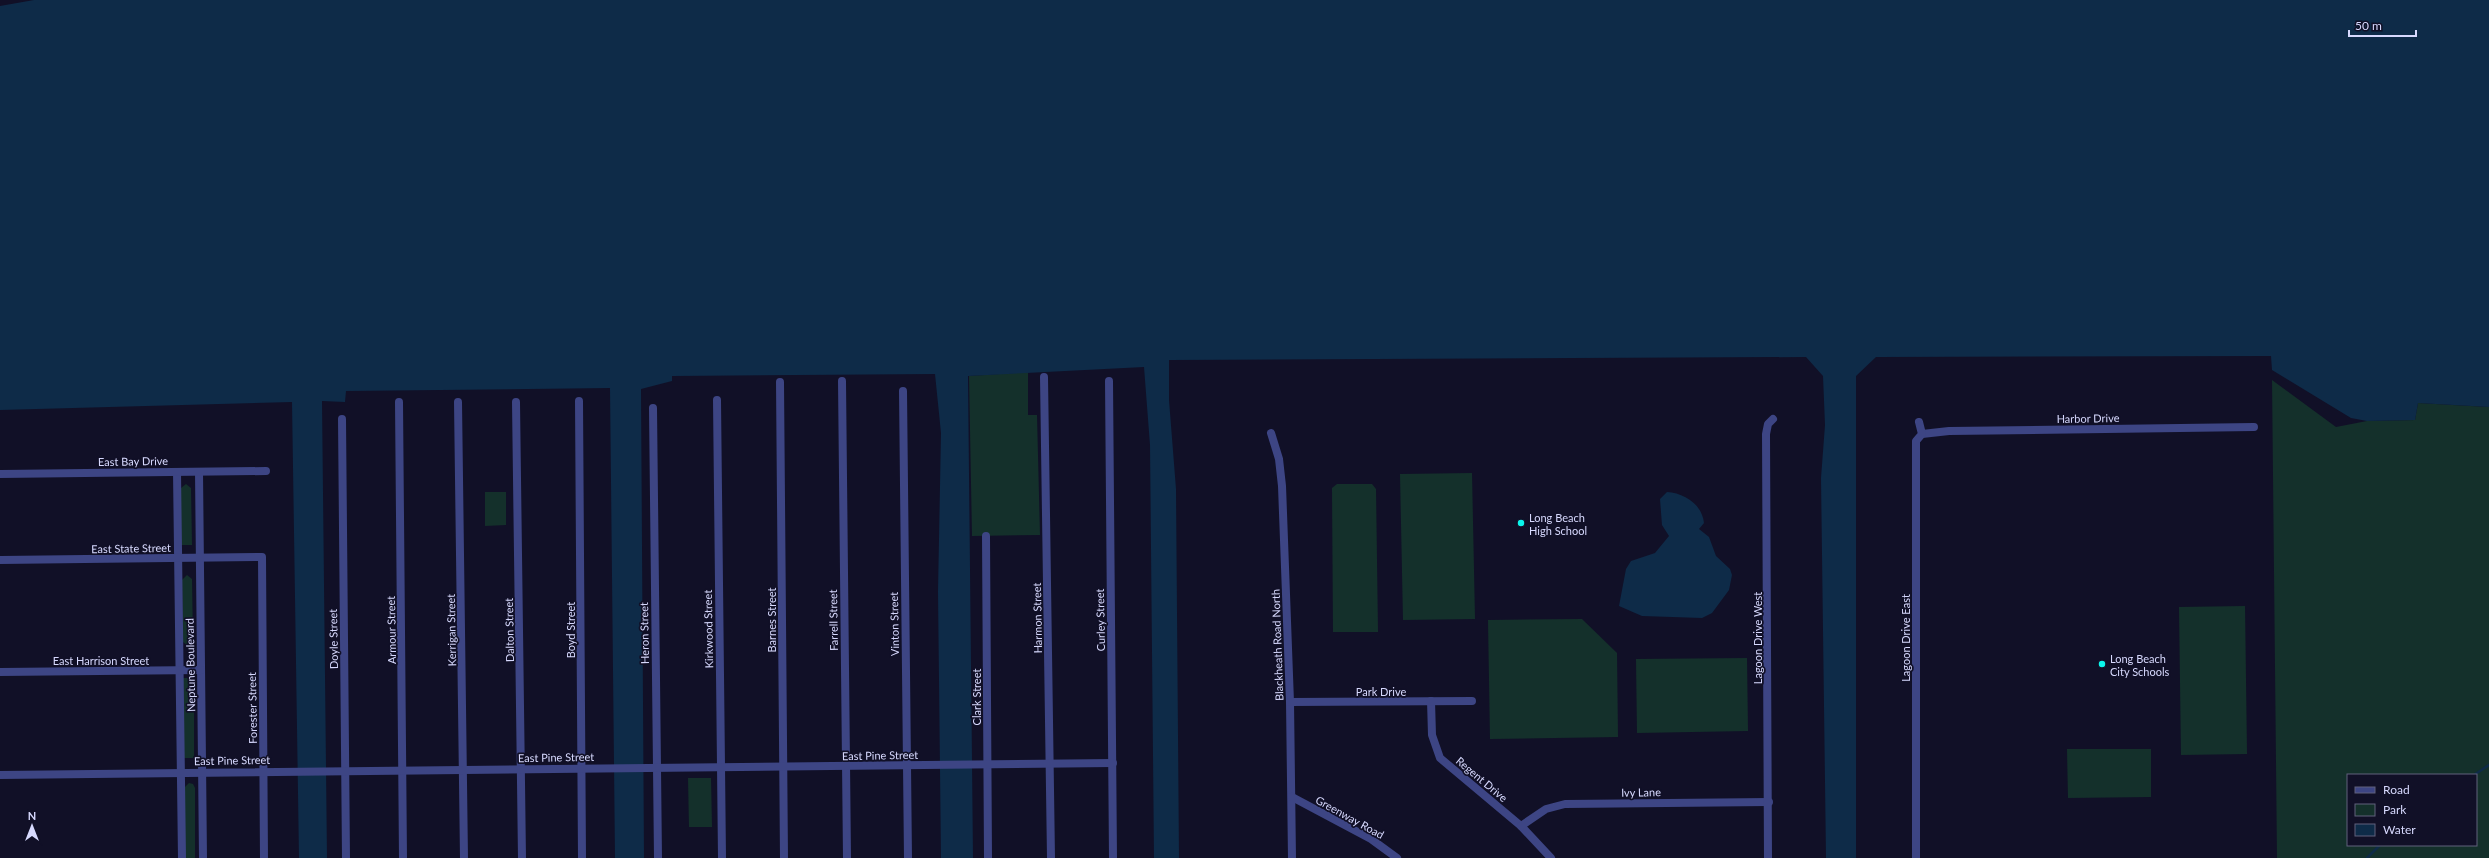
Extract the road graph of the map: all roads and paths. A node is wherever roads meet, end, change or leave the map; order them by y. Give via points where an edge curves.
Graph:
1 (1044, 377) dead end
2 (842, 381) dead end
3 (1109, 381) dead end
4 (780, 382) dead end
5 (903, 391) dead end
6 (717, 400) dead end
7 (579, 401) dead end
8 (399, 402) dead end
9 (458, 402) dead end
10 (516, 402) dead end
11 (653, 408) dead end
12 (342, 419) dead end
13 (1773, 419) dead end
14 (1919, 422) dead end
15 (2254, 427) dead end
16 (1272, 433) dead end
17 (1922, 434) junction
18 (266, 471) dead end
19 (177, 472) junction
20 (199, 472) junction
21 (0, 474) edge
22 (986, 536) dead end
23 (262, 557) joint
24 (178, 558) junction
25 (200, 558) junction
26 (0, 560) edge
27 (201, 670) junction
28 (180, 671) junction
29 (0, 672) edge
30 (1290, 702) junction
31 (1431, 702) junction
32 (1472, 702) dead end
33 (1113, 763) junction
34 (987, 764) junction
35 (1050, 764) junction
36 (907, 765) junction
37 (783, 766) junction
38 (846, 766) junction
39 (721, 767) junction
40 (582, 768) junction
41 (653, 768) junction
42 (464, 769) junction
43 (522, 769) junction
44 (346, 770) junction
45 (403, 770) junction
46 (264, 771) junction
47 (181, 772) junction
48 (202, 772) junction
49 (0, 775) edge
50 (1292, 797) junction
51 (1769, 802) junction
52 (1520, 826) junction
53 (182, 858) edge
54 (203, 858) edge
55 (264, 858) edge
56 (346, 858) edge
57 (403, 858) edge
58 (464, 858) edge
59 (522, 858) edge
60 (582, 858) edge
61 (658, 858) edge
62 (722, 858) edge
63 (784, 858) edge
64 (846, 858) edge
65 (908, 858) edge
66 (988, 858) edge
67 (1051, 858) edge
68 (1113, 858) edge
69 (1292, 858) edge
70 (1397, 858) edge
71 (1551, 858) edge
72 (1768, 858) edge
73 (1916, 858) edge

1 - 35 street, Harmon Street
2 - 38 street, Farrell Street
3 - 33 street, Curley Street
4 - 37 street, Barnes Street
5 - 36 street, Vinton Street
6 - 39 street, Kirkwood Street
7 - 40 street, Boyd Street
8 - 45 street, Armour Street
9 - 42 street, Kerrigan Street
10 - 43 street, Dalton Street
11 - 41 street, Heron Street
12 - 44 street, Doyle Street
13 - 51 street, Lagoon Drive West via 1768,424 1766,434
14 - 17 street
15 - 17 street, Harbor Drive via 1949,431
16 - 30 street, Blackheath Road North via 1282,486
17 - 73 street, Lagoon Drive East via 1916,441
18 - 20 street, East Bay Drive
19 - 20 street, East Bay Drive
19 - 21 street, East Bay Drive
19 - 24 street, Neptune Boulevard
20 - 25 street, Neptune Boulevard
22 - 34 street, Clark Street
23 - 25 street, East State Street
23 - 46 street, Forester Street
24 - 25 street, East State Street
24 - 26 street, East State Street
24 - 28 street, Neptune Boulevard
25 - 27 street, Neptune Boulevard
27 - 28 street, East Harrison Street
27 - 48 street, Neptune Boulevard
28 - 29 street, East Harrison Street
28 - 47 street, Neptune Boulevard
30 - 31 street, Park Drive
30 - 50 street, Blackheath Road North
31 - 32 street, Park Drive
31 - 52 street, Regent Drive via 1432,735 1440,758
33 - 35 street, East Pine Street
33 - 68 street, Curley Street
34 - 35 street, East Pine Street
34 - 36 street, East Pine Street
34 - 66 street, Clark Street
35 - 67 street, Harmon Street
36 - 38 street, East Pine Street
36 - 65 street, Vinton Street
37 - 38 street, East Pine Street
37 - 39 street, East Pine Street
37 - 63 street, Barnes Street
38 - 64 street, Farrell Street
39 - 41 street, East Pine Street
39 - 62 street, Kirkwood Street
40 - 41 street, East Pine Street
40 - 43 street, East Pine Street
40 - 60 street, Boyd Street
41 - 61 street, Heron Street
42 - 43 street, East Pine Street
42 - 45 street, East Pine Street
42 - 58 street, Kerrigan Street
43 - 59 street, Dalton Street
44 - 45 street, East Pine Street
44 - 46 street, East Pine Street
44 - 56 street, Doyle Street
45 - 57 street, Armour Street
46 - 48 street, East Pine Street
46 - 55 street, Forester Street
47 - 48 street, East Pine Street
47 - 49 street, East Pine Street
47 - 53 street, Neptune Boulevard
48 - 54 street, Neptune Boulevard
50 - 69 street, Blackheath Road North
50 - 70 street, Greenway Road via 1371,839
51 - 52 street, Ivy Lane via 1565,804 1546,809
51 - 72 street, Lagoon Drive West
52 - 71 street, Regent Drive

